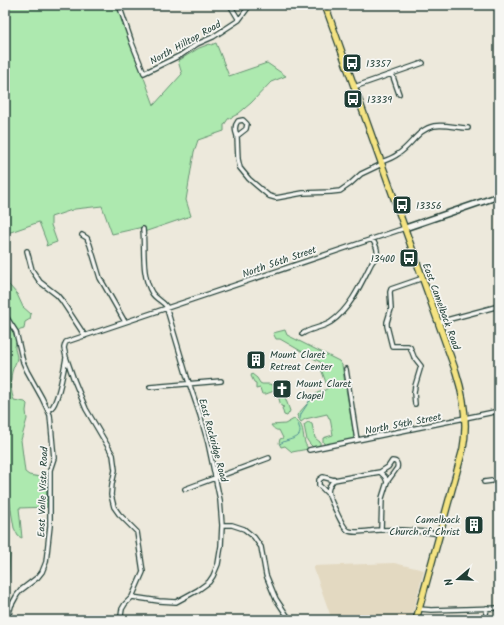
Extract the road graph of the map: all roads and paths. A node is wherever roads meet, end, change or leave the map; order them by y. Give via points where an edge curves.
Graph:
1 (119, 5) edge
2 (230, 5) edge
3 (250, 5) edge
4 (325, 5) edge
5 (239, 20) junction
6 (423, 63) dead end
7 (392, 74) junction
8 (354, 87) junction
9 (398, 94) dead end
10 (468, 128) dead end
11 (237, 136) dead end
12 (381, 163) junction
13 (499, 196) edge
14 (405, 228) junction
15 (143, 229) dead end
16 (82, 235) dead end
17 (372, 239) junction
18 (27, 251) dead end
19 (423, 278) junction
20 (499, 306) edge
21 (166, 309) junction
22 (5, 315) edge
23 (125, 322) junction
24 (439, 322) junction
25 (302, 334) dead end
26 (85, 336) junction
27 (66, 357) junction
28 (346, 369) dead end
29 (221, 382) dead end
30 (190, 384) junction
31 (150, 387) dead end
32 (415, 404) dead end
33 (48, 410) junction
34 (499, 411) edge
35 (466, 418) junction
36 (357, 440) junction
37 (309, 450) dead end
38 (269, 458) dead end
39 (380, 472) junction
40 (216, 477) junction
41 (334, 480) junction
42 (499, 480) edge
43 (387, 482) junction
44 (484, 482) dead end
45 (185, 489) dead end
46 (327, 493) junction
47 (222, 525) junction
48 (381, 530) junction
49 (440, 534) junction
50 (132, 597) junction
51 (487, 608) junction
52 (499, 608) edge
53 (419, 609) junction
54 (9, 620) edge
55 (122, 620) edge
56 (290, 620) edge
57 (416, 620) edge
58 (485, 620) edge

1 - 5 street, North Hilltop Road via 144,73 181,55
2 - 5 street
3 - 5 street, North Hilltop Road
4 - 8 main road, East Camelback Road
6 - 7 street
7 - 8 street
7 - 9 street
8 - 12 main road, East Camelback Road
10 - 12 street via 429,128 397,155
11 - 12 street via 240,168 269,196 276,198 340,191 361,174
12 - 14 main road, East Camelback Road
13 - 14 main road, North 56th Street
14 - 17 street, North 56th Street
14 - 19 main road, East Camelback Road
15 - 21 street, East Rockridge Road via 144,269 152,294 166,306
16 - 23 street via 87,238 100,278
17 - 21 street, North 56th Street
17 - 25 street via 377,254 347,306 332,322
18 - 26 street via 32,270 40,282 57,295
19 - 24 main road, East Camelback Road
19 - 32 street via 391,288 391,309 387,326 392,346 410,347 420,366 414,393
20 - 24 street
21 - 23 street, North 56th Street
21 - 30 street, East Rockridge Road
22 - 33 street, East Valle Vista Road via 16,332 27,371
23 - 26 street, North 56th Street
24 - 35 main road, East Camelback Road via 458,377
26 - 27 street, North 56th Street via 66,342
27 - 33 street via 58,393 53,406
27 - 50 street via 86,409 113,455 115,470 111,495 114,507 138,532 143,572
28 - 36 street
29 - 30 street
30 - 31 street
30 - 40 street, East Rockridge Road
33 - 54 street, East Valle Vista Road via 54,458 50,470 51,512 47,556 42,572 17,595 11,606
34 - 35 street, North 54th Street
35 - 36 street, North 54th Street
35 - 49 main road, East Camelback Road via 463,449
36 - 37 street, North 54th Street
38 - 40 street
39 - 41 street
39 - 43 street
39 - 43 street via 392,461 397,463
40 - 45 street
40 - 47 street, East Rockridge Road
41 - 46 street
41 - 46 street via 323,477 319,480
42 - 44 street
43 - 48 street via 382,498
46 - 48 street via 344,527 349,531
47 - 50 street, East Rockridge Road via 216,570 198,590 176,602
47 - 56 street via 244,529 254,537 261,547 266,575 276,600
48 - 49 street via 412,530
49 - 53 main road, East Camelback Road
50 - 55 street via 122,609
51 - 52 street
51 - 53 street
51 - 58 street
53 - 57 main road, East Camelback Road

